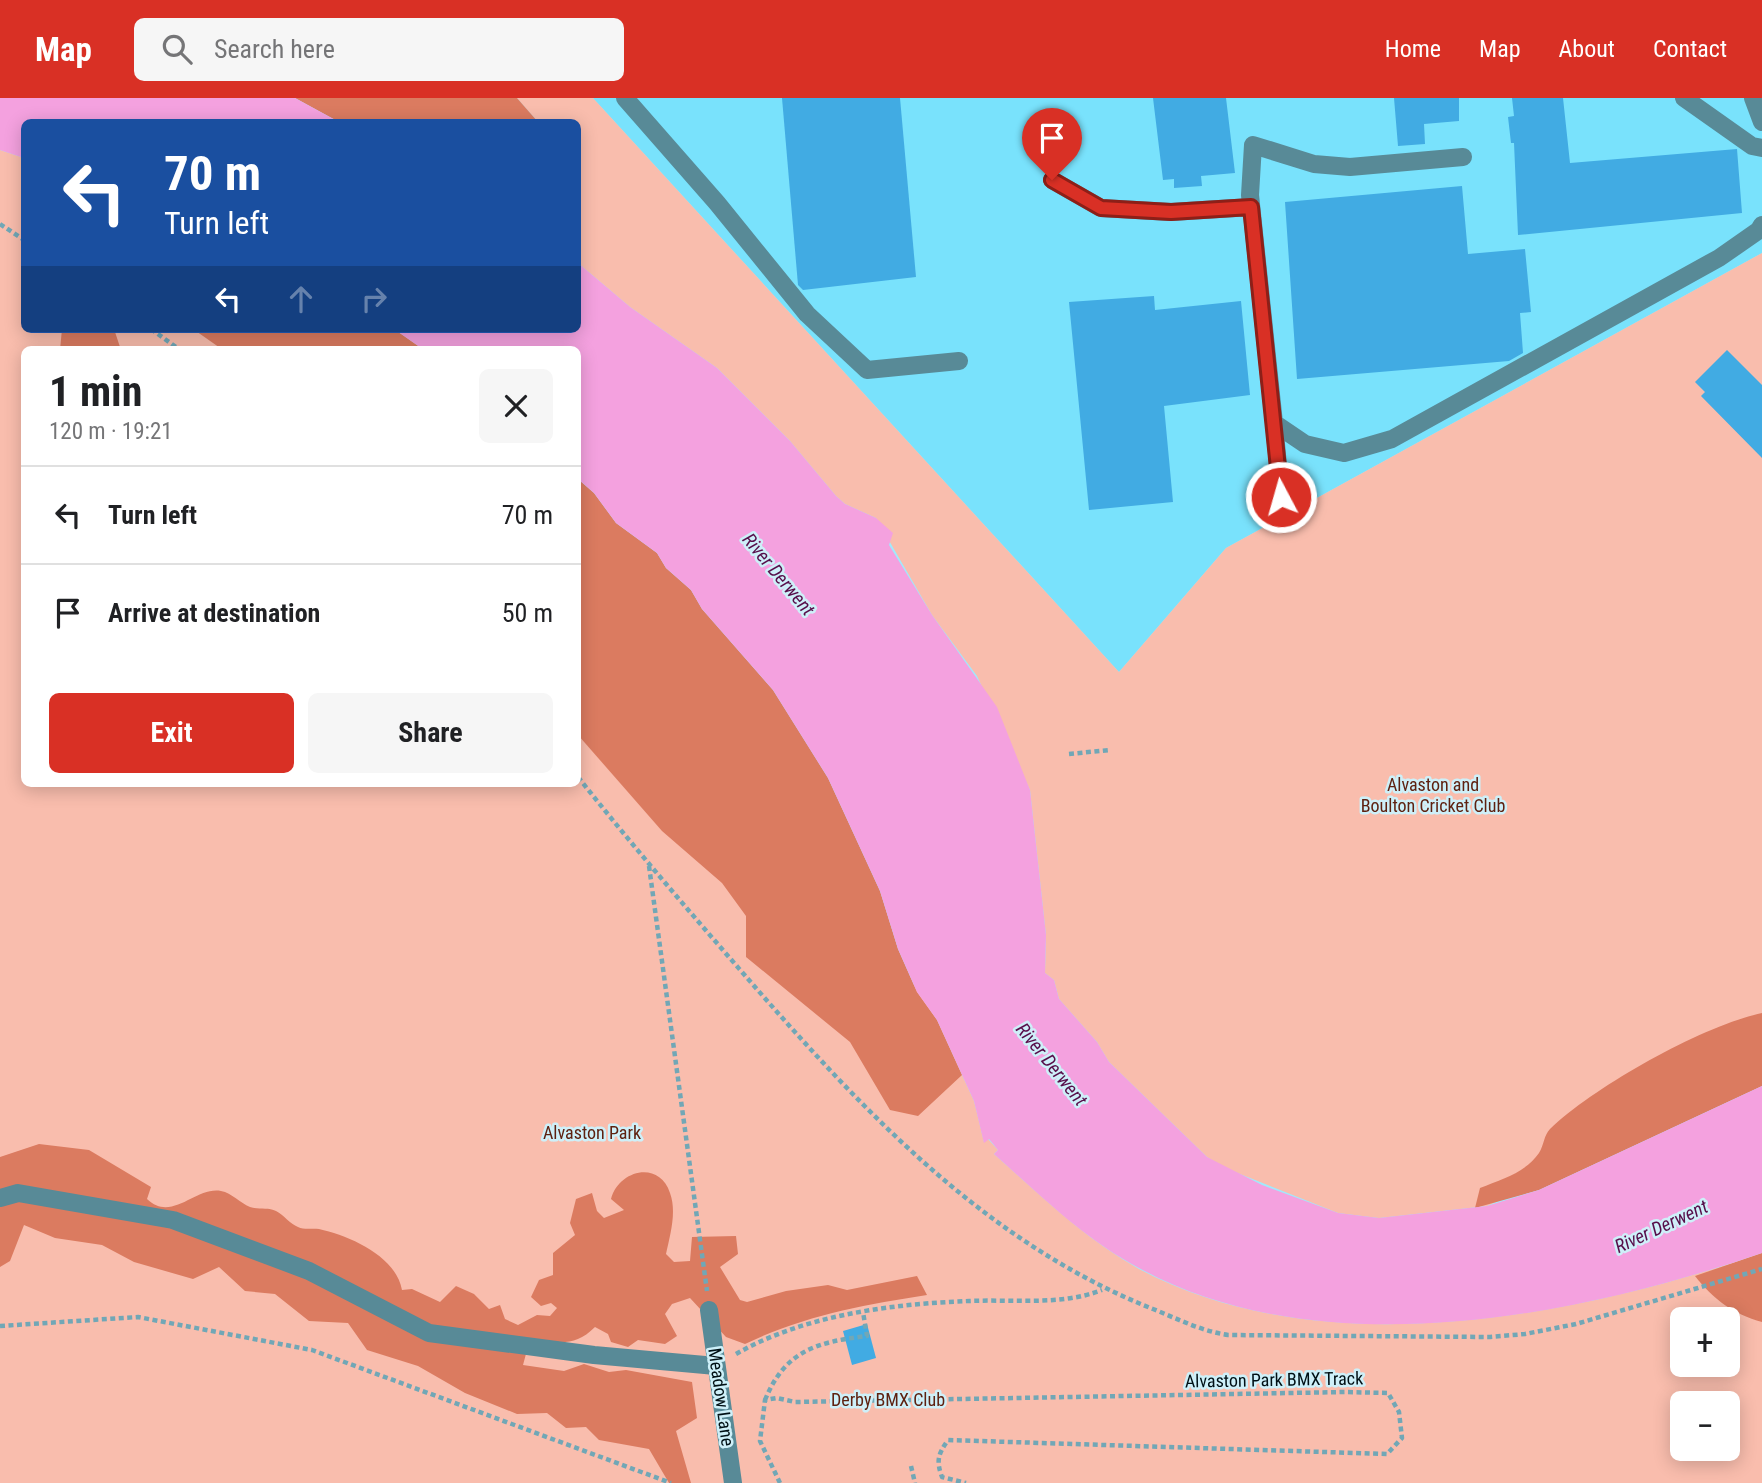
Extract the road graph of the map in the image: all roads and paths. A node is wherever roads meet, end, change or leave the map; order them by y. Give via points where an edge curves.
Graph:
1 (625, 98) edge
2 (1684, 98) edge
3 (1753, 98) edge
4 (1762, 122) edge
5 (1762, 148) edge
6 (1463, 158) dead end
7 (1052, 180) dead end
8 (1251, 207) junction
9 (0, 224) edge
10 (1762, 225) edge
11 (21, 238) edge
12 (157, 333) edge
13 (174, 346) edge
14 (959, 361) dead end
15 (1274, 424) junction
16 (1281, 497) dead end
17 (1110, 751) dead end
18 (1069, 754) dead end
19 (581, 782) edge
20 (649, 865) junction
21 (0, 1198) edge
22 (1762, 1269) edge
23 (1103, 1289) junction
24 (709, 1310) joint
25 (863, 1311) junction
26 (0, 1326) edge
27 (716, 1366) junction
28 (765, 1400) junction
29 (911, 1466) dead end
30 (671, 1483) edge
31 (733, 1483) edge
32 (780, 1483) edge
33 (915, 1483) edge
34 (966, 1483) edge

1 - 14 lane via 807,314 867,370
2 - 5 lane via 1752,146
3 - 4 lane
6 - 8 lane via 1350,167 1314,163 1253,145
7 - 8 lane via 1101,208 1171,212
8 - 15 lane
9 - 11 path
10 - 15 lane via 1719,258 1392,439 1344,453 1305,444
12 - 13 path
15 - 16 lane
17 - 18 path
19 - 20 path
20 - 23 path via 888,1133 958,1194 1021,1240
20 - 24 path
21 - 27 lane via 18,1193 173,1220 309,1271 429,1333
22 - 23 path via 1576,1324 1490,1337 1227,1335 1206,1332
23 - 25 path via 1081,1298 970,1301
24 - 27 lane, Meadow Lane
25 - 27 path via 771,1336
25 - 28 path via 867,1336 838,1339 786,1363
26 - 30 path via 138,1317 312,1350
27 - 31 lane, Meadow Lane
28 - 32 path via 760,1441
28 - 34 path, Alvaston Park BMX Track via 1345,1392 1388,1393 1399,1412 1402,1438 1387,1454 948,1440 936,1463 942,1478
29 - 33 path

